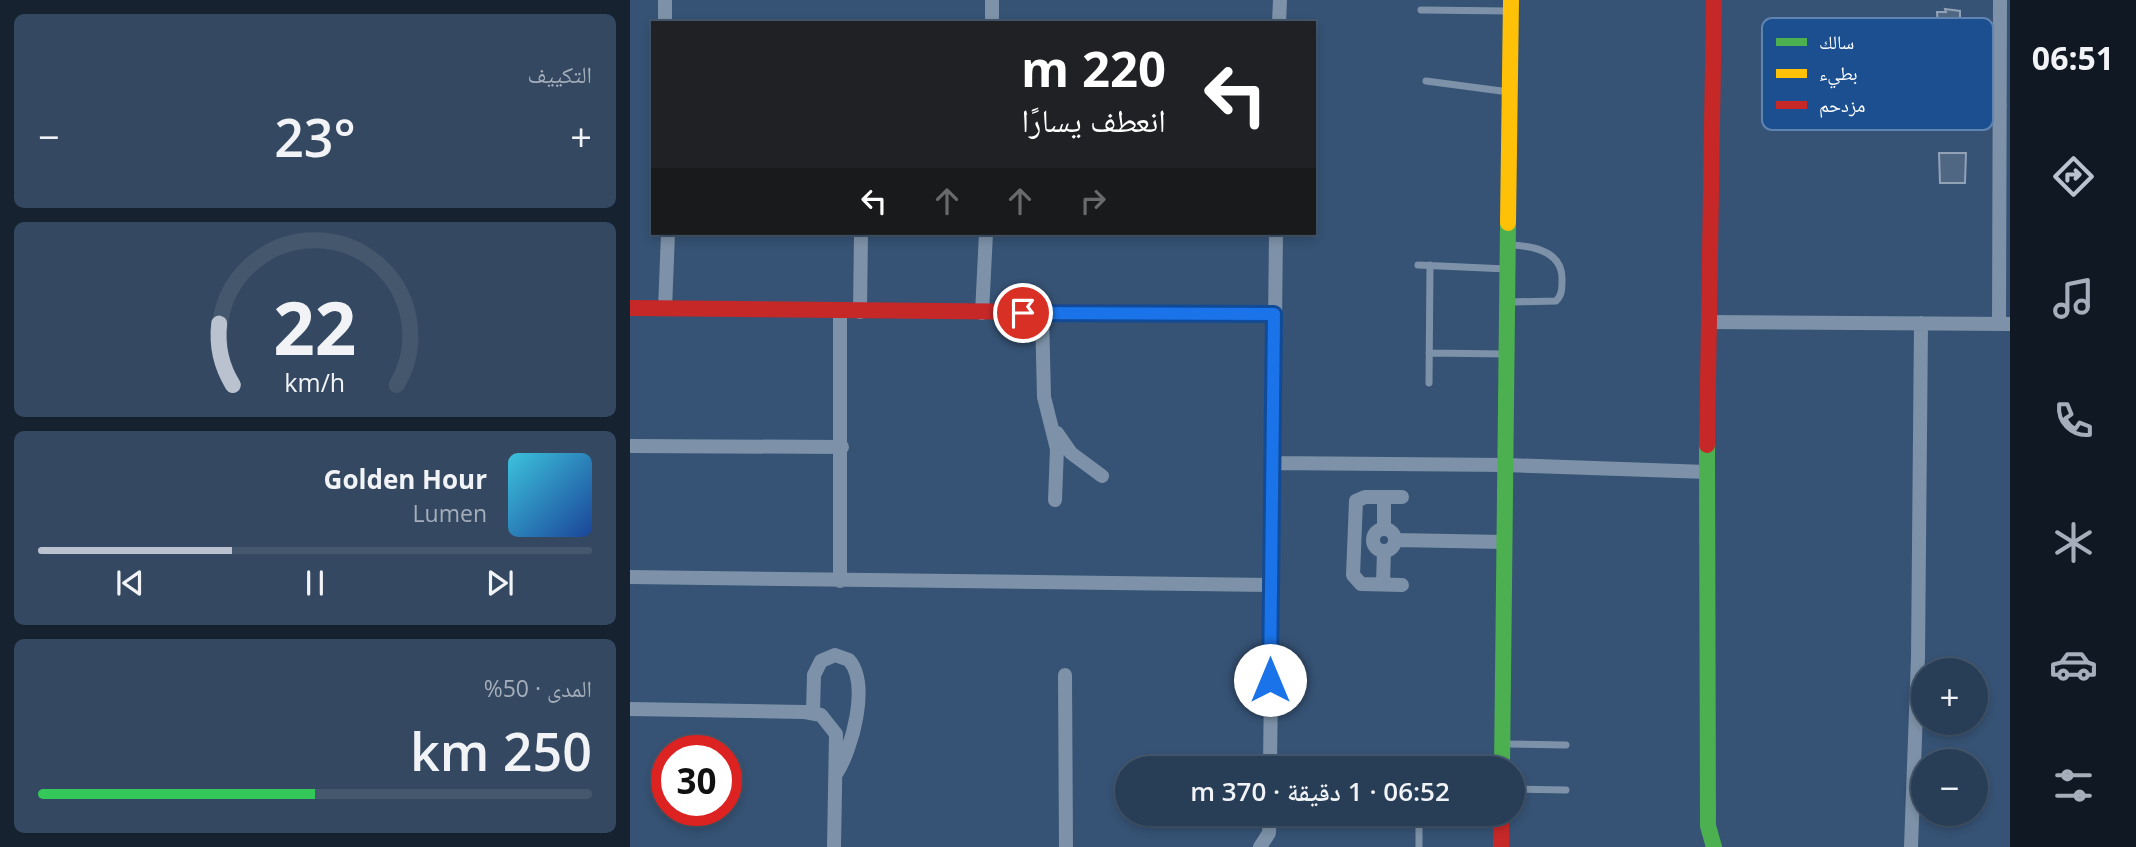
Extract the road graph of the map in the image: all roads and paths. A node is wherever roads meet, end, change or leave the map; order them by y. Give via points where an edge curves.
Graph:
1 (665, 0) edge
2 (992, 0) edge
3 (1280, 0) edge
4 (1713, 0) edge
5 (2000, 0) edge
6 (1511, 5) edge
7 (1421, 10) dead end
8 (665, 21) edge
9 (992, 21) edge
10 (1279, 21) edge
11 (1426, 81) dead end
12 (1510, 93) junction
13 (1993, 106) edge
14 (2000, 106) junction
15 (2005, 204) edge
16 (668, 235) edge
17 (861, 235) edge
18 (986, 235) edge
19 (1276, 235) edge
20 (1508, 245) junction
21 (1418, 265) dead end
22 (1430, 265) junction
23 (1508, 269) junction
24 (2005, 273) edge
25 (1507, 302) junction
26 (630, 308) edge
27 (665, 309) junction
28 (840, 312) junction
29 (860, 312) junction
30 (982, 313) junction
31 (1042, 313) junction
32 (1274, 314) junction
33 (1709, 322) junction
34 (1921, 323) junction
35 (2005, 324) edge
36 (1429, 353) junction
37 (1507, 354) junction
38 (1429, 383) dead end
39 (1050, 420) junction
40 (630, 446) edge
41 (842, 447) junction
42 (1272, 463) junction
43 (1506, 465) junction
44 (1707, 472) junction
45 (1102, 476) dead end
46 (1384, 497) junction
47 (1402, 497) dead end
48 (1055, 500) dead end
49 (1384, 529) junction
50 (1353, 540) junction
51 (1373, 540) junction
52 (1395, 540) junction
53 (1505, 542) junction
54 (1384, 551) junction
55 (630, 578) edge
56 (840, 581) junction
57 (1383, 584) junction
58 (1270, 585) junction
59 (1402, 585) dead end
60 (1065, 675) dead end
61 (630, 709) edge
62 (813, 712) junction
63 (1502, 744) junction
64 (1566, 745) dead end
65 (1270, 756) edge
66 (1502, 756) edge
67 (835, 776) junction
68 (1525, 789) edge
69 (1566, 790) dead end
70 (1269, 826) edge
71 (1419, 826) edge
72 (1501, 826) edge
73 (834, 847) edge
74 (1066, 847) edge
75 (1260, 847) edge
76 (1419, 847) edge
77 (1501, 847) edge
78 (1714, 847) edge
79 (1911, 847) edge

1 - 8 street
2 - 9 street
3 - 10 street
4 - 33 street
5 - 14 street
6 - 7 lane
6 - 12 street
11 - 12 lane
12 - 20 street
13 - 14 street
14 - 15 street
15 - 24 street
16 - 27 street
17 - 29 street
18 - 30 street
19 - 32 street
20 - 23 street
20 - 25 lane via 1551,254 1562,274 1561,295 1556,301
21 - 22 lane
22 - 23 lane
22 - 36 lane
23 - 25 street
24 - 35 street
25 - 37 street
26 - 27 street
27 - 28 street
28 - 29 street
28 - 41 street
29 - 30 street
30 - 31 street
31 - 32 street
31 - 39 street via 1043,386
32 - 42 street
33 - 34 street
33 - 44 street
34 - 35 street
34 - 79 street
36 - 37 lane
36 - 38 lane
37 - 43 street
39 - 45 street via 1068,450
39 - 48 street via 1057,449
40 - 41 street
41 - 56 street
42 - 43 street
42 - 58 street
43 - 44 street
43 - 53 street
44 - 78 street via 1708,827
46 - 47 street
46 - 49 street
46 - 50 street via 1356,500
49 - 51 street
49 - 52 street via 1391,531
50 - 51 street
50 - 57 street via 1356,581
51 - 54 street
52 - 53 street
52 - 54 street
53 - 63 street
54 - 57 street
55 - 56 street
56 - 58 street
57 - 59 street
58 - 65 street
60 - 74 street
61 - 62 street
62 - 67 street via 828,720 836,734
62 - 67 street via 814,675 821,661 835,655 849,660 858,681 854,732
63 - 64 lane
63 - 66 street
67 - 73 street
68 - 69 lane
70 - 75 street
71 - 76 lane
72 - 77 street

